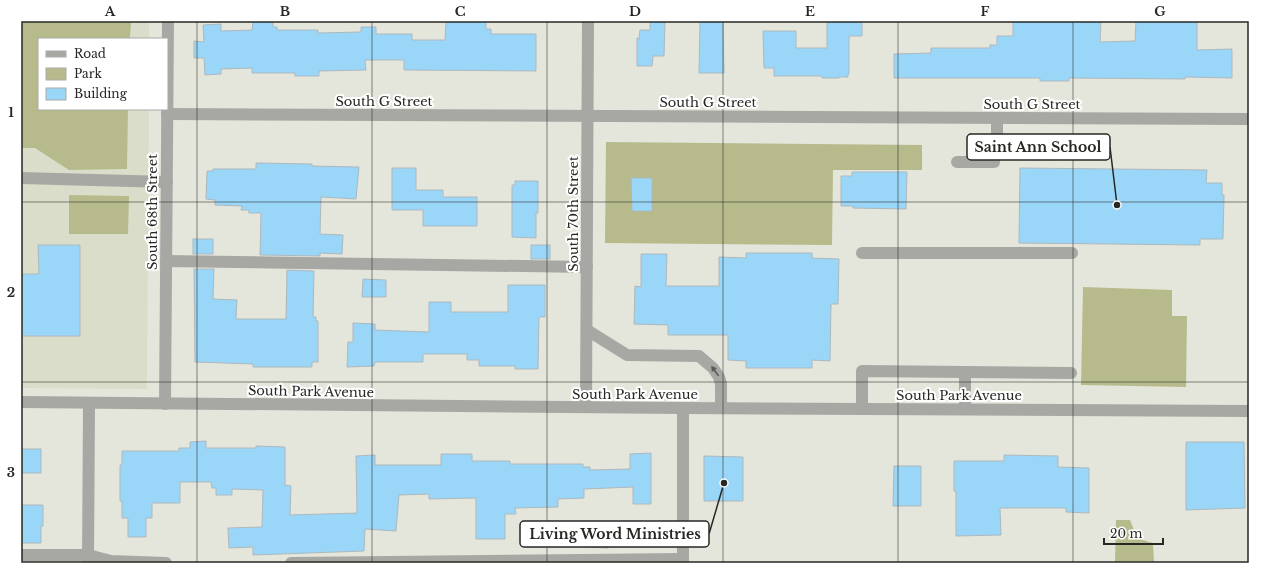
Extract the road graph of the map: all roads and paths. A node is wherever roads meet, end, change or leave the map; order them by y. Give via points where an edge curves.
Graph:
1 (168, 21) edge
2 (588, 21) edge
3 (168, 38) edge
4 (167, 110) edge
5 (167, 114) junction
6 (588, 116) junction
7 (997, 118) junction
8 (1249, 120) edge
9 (957, 162) dead end
10 (21, 178) edge
11 (166, 182) junction
12 (862, 252) dead end
13 (1072, 253) dead end
14 (166, 261) junction
15 (587, 267) junction
16 (586, 330) junction
17 (966, 373) junction
18 (1071, 373) dead end
19 (21, 402) edge
20 (89, 403) junction
21 (165, 404) junction
22 (586, 407) junction
23 (683, 408) junction
24 (721, 408) junction
25 (862, 409) junction
26 (966, 409) junction
27 (1249, 410) edge
28 (21, 555) edge
29 (88, 559) edge
30 (683, 561) edge
31 (166, 563) edge
32 (291, 563) edge

1 - 3 street, South 68th Street
2 - 6 street, South 70th Street
4 - 5 street, South 68th Street
5 - 6 street, South G Street
5 - 11 street, South 68th Street
6 - 7 street, South G Street
6 - 15 street, South 70th Street
7 - 8 street, South G Street
7 - 9 street via 994,162
10 - 11 street
11 - 14 street, South 68th Street
12 - 13 street
14 - 15 street
14 - 21 street, South 68th Street
15 - 16 street, South 70th Street
16 - 22 street, South 70th Street
24 -> 16 street via 719,377 699,356 627,355
17 - 18 street
17 - 25 street via 862,371
17 - 26 street
19 - 20 street, South Park Avenue
20 - 21 street, South Park Avenue
20 - 29 street
21 - 22 street, South Park Avenue
22 - 23 street, South Park Avenue
23 - 24 street, South Park Avenue
23 - 30 street
24 - 25 street, South Park Avenue
25 - 26 street, South Park Avenue
26 - 27 street, South Park Avenue
28 - 29 street
29 - 31 street
30 - 32 street

